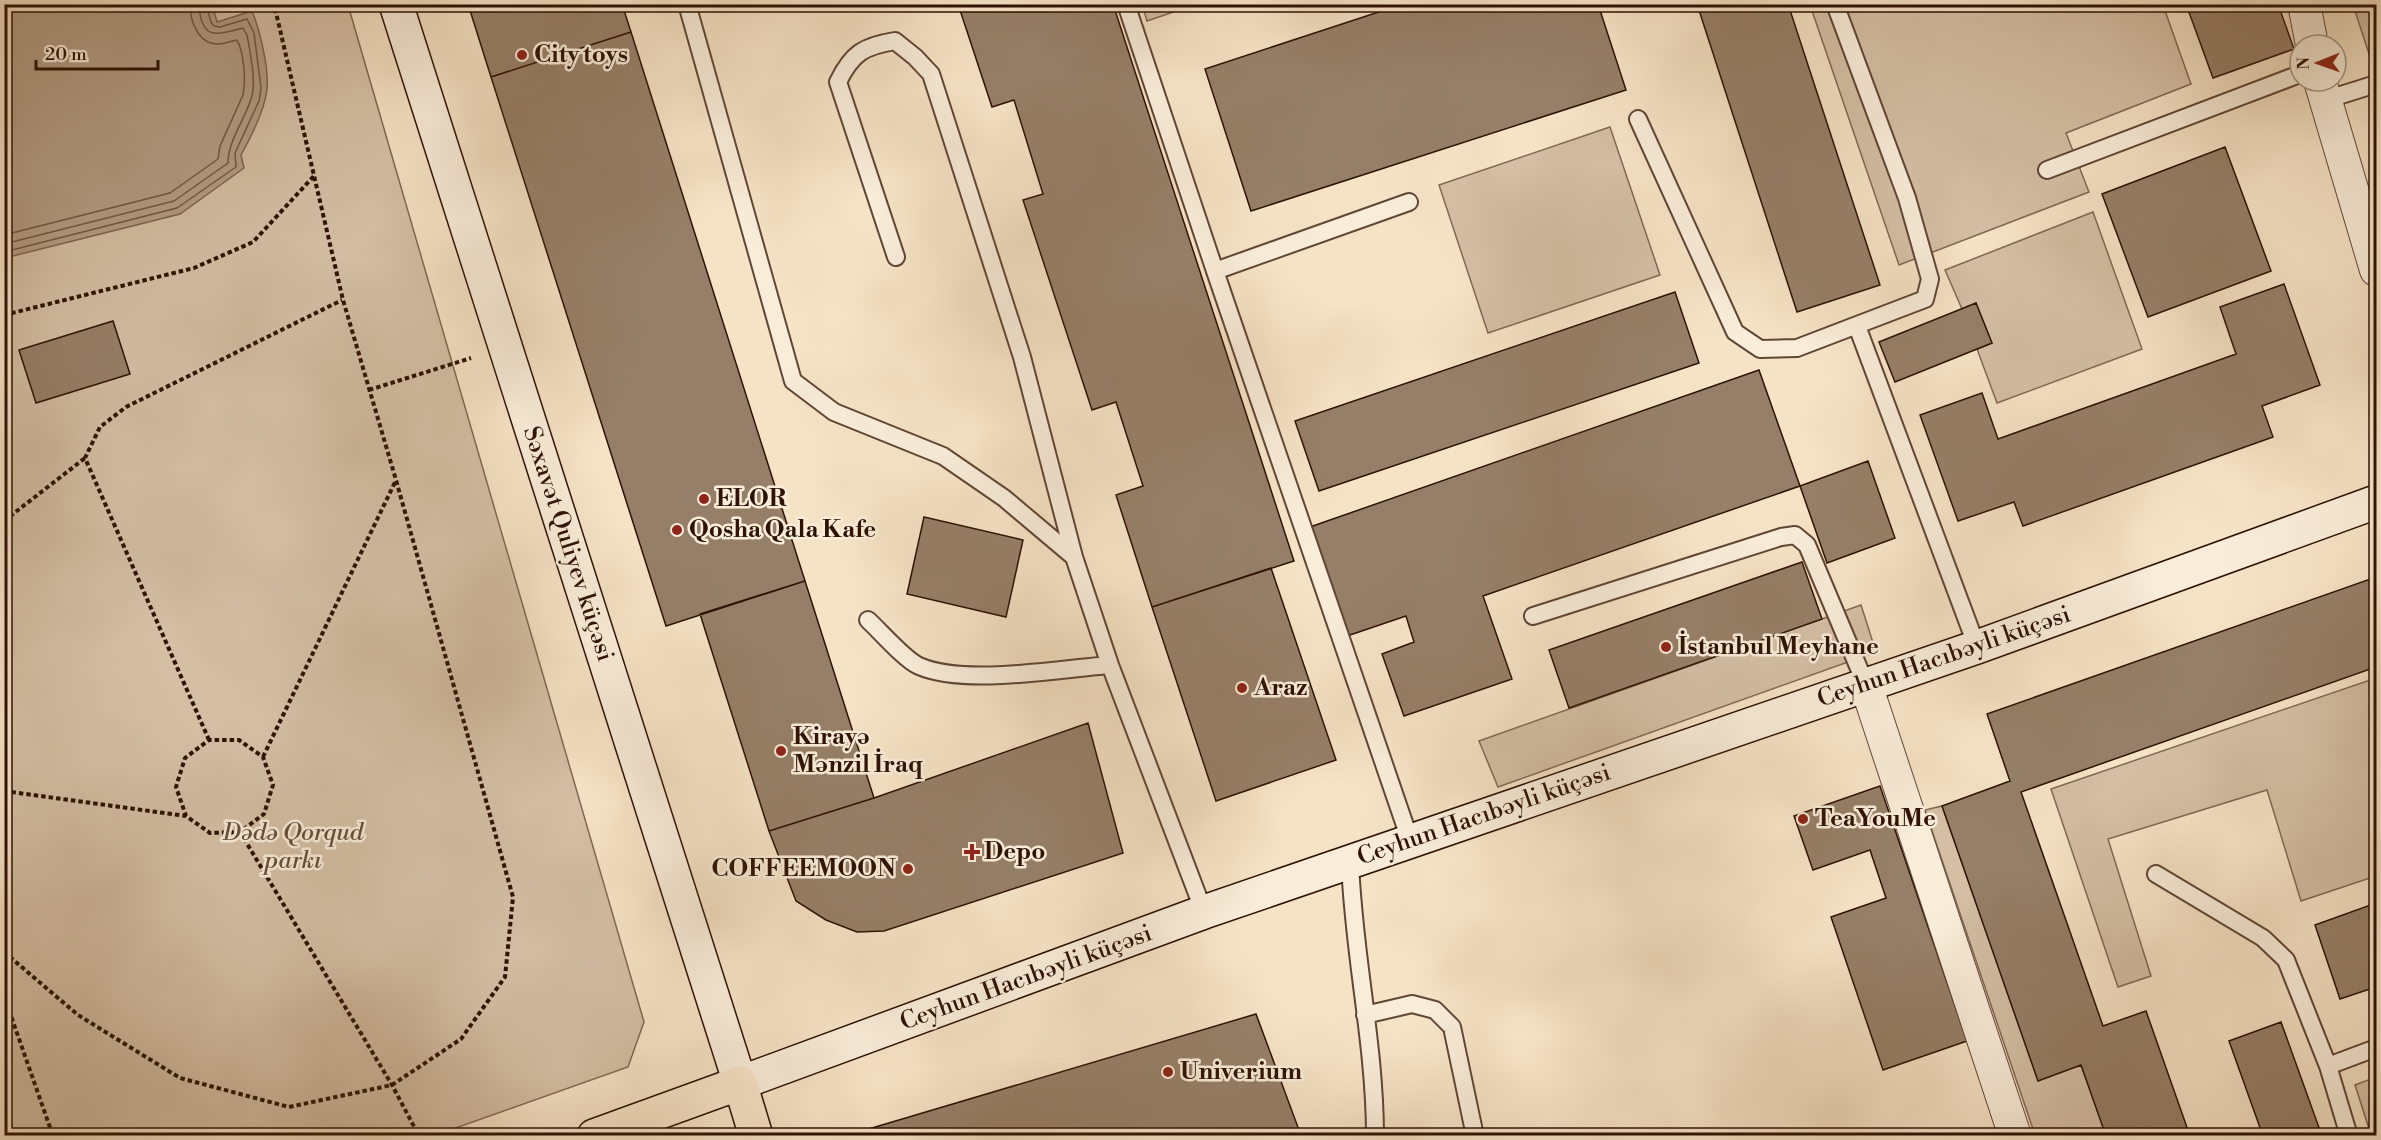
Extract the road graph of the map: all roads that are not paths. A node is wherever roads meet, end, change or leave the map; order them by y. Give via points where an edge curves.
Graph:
1 (396, 4) edge
2 (687, 4) edge
3 (1126, 4) edge
4 (1835, 4) edge
5 (2304, 4) edge
6 (2310, 33) edge
7 (2288, 79) edge
8 (2376, 84) edge
9 (2348, 87) edge
10 (2323, 93) edge
11 (1638, 119) dead end
12 (2047, 170) dead end
13 (1409, 202) dead end
14 (2371, 232) edge
15 (896, 257) dead end
16 (2376, 270) edge
17 (1215, 271) junction
18 (1857, 326) junction
19 (2376, 502) edge
20 (1074, 557) junction
21 (1533, 616) dead end
22 (868, 620) dead end
23 (1977, 647) junction
24 (1110, 665) junction
25 (1866, 685) junction
26 (1410, 840) junction
27 (1350, 861) junction
28 (2156, 874) dead end
29 (1204, 912) junction
30 (1365, 1015) junction
31 (2376, 1048) edge
32 (2328, 1066) junction
33 (740, 1083) junction
34 (594, 1136) edge
35 (756, 1136) edge
36 (1375, 1136) edge
37 (1475, 1136) edge
38 (2015, 1136) edge
39 (2349, 1136) edge

1 - 33 main road, Səxavət Quliyev küçəsi
2 - 20 lane via 793,381 834,412 943,456 1004,498
3 - 17 lane
4 - 18 lane via 1907,198 1930,279 1925,299
5 - 6 street
7 - 12 lane
8 - 9 lane
10 - 14 street
11 - 18 lane via 1735,332 1760,349 1797,348
13 - 17 lane
14 - 16 street
15 - 20 lane via 838,82 847,63 872,45 895,41 931,74 1022,357
17 - 26 lane
18 - 23 lane
19 - 23 main road, Ceyhun Hacıbəyli küçəsi
20 - 24 lane
21 - 25 lane via 1795,535 1808,545
22 - 24 lane via 917,665 945,674 985,675
23 - 25 main road, Ceyhun Hacıbəyli küçəsi
24 - 29 lane
25 - 26 main road, Ceyhun Hacıbəyli küçəsi
25 - 38 street
26 - 27 main road, Ceyhun Hacıbəyli küçəsi
27 - 29 main road, Ceyhun Hacıbəyli küçəsi
27 - 30 lane
28 - 32 lane via 2263,938 2286,960
29 - 33 main road, Ceyhun Hacıbəyli küçəsi
30 - 36 lane via 1374,1079
30 - 37 lane via 1412,1004 1435,1010 1452,1027
31 - 32 lane
32 - 39 lane
33 - 34 main road, Ceyhun Hacıbəyli küçəsi
33 - 35 main road

